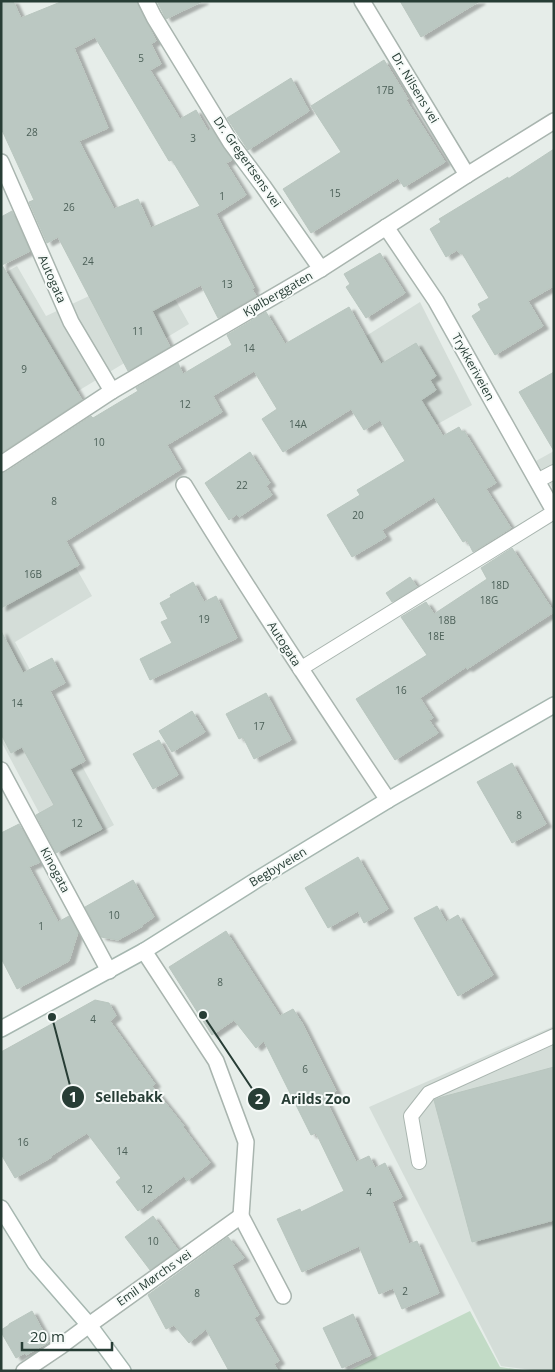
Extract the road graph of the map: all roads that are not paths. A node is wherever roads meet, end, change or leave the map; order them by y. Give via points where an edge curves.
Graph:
1 (146, 1) edge
2 (362, 1) edge
3 (554, 121) edge
4 (1, 162) edge
5 (467, 175) junction
6 (386, 227) junction
7 (321, 269) junction
8 (112, 391) junction
9 (1, 464) edge
10 (554, 472) edge
11 (537, 481) junction
12 (184, 485) dead end
13 (554, 512) edge
14 (300, 669) junction
15 (554, 705) edge
16 (1, 770) edge
17 (388, 800) junction
18 (144, 951) junction
19 (108, 971) junction
20 (1, 1029) edge
21 (554, 1036) edge
22 (419, 1162) dead end
23 (1, 1208) edge
24 (241, 1216) junction
25 (283, 1296) dead end
26 (88, 1325) junction
27 (24, 1371) edge
28 (123, 1371) edge

1 - 7 street, Dr. Gregertsens vei via 231,143
2 - 5 street, Dr. Nilsens vei
3 - 5 street, Kjølberggaten
4 - 8 street, Autogata via 71,322
5 - 6 street, Kjølberggaten
6 - 7 street, Kjølberggaten
6 - 11 street, Trykkeriveien via 436,301
7 - 8 street, Kjølberggaten
8 - 9 street, Kjølberggaten
10 - 11 lane
11 - 13 street, Trykkeriveien
12 - 14 street, Autogata
13 - 14 lane
14 - 17 street, Autogata
15 - 17 street, Begbyveien
16 - 19 street, Kinogata
17 - 18 street, Begbyveien
18 - 19 street, Begbyveien
18 - 24 street via 216,1061 246,1142
19 - 20 street, Begbyveien
21 - 22 lane via 428,1093 411,1116
23 - 26 street via 35,1263
24 - 25 street
24 - 26 street, Emil Mørchs vei
26 - 27 street, Emil Mørchs vei
26 - 28 street

